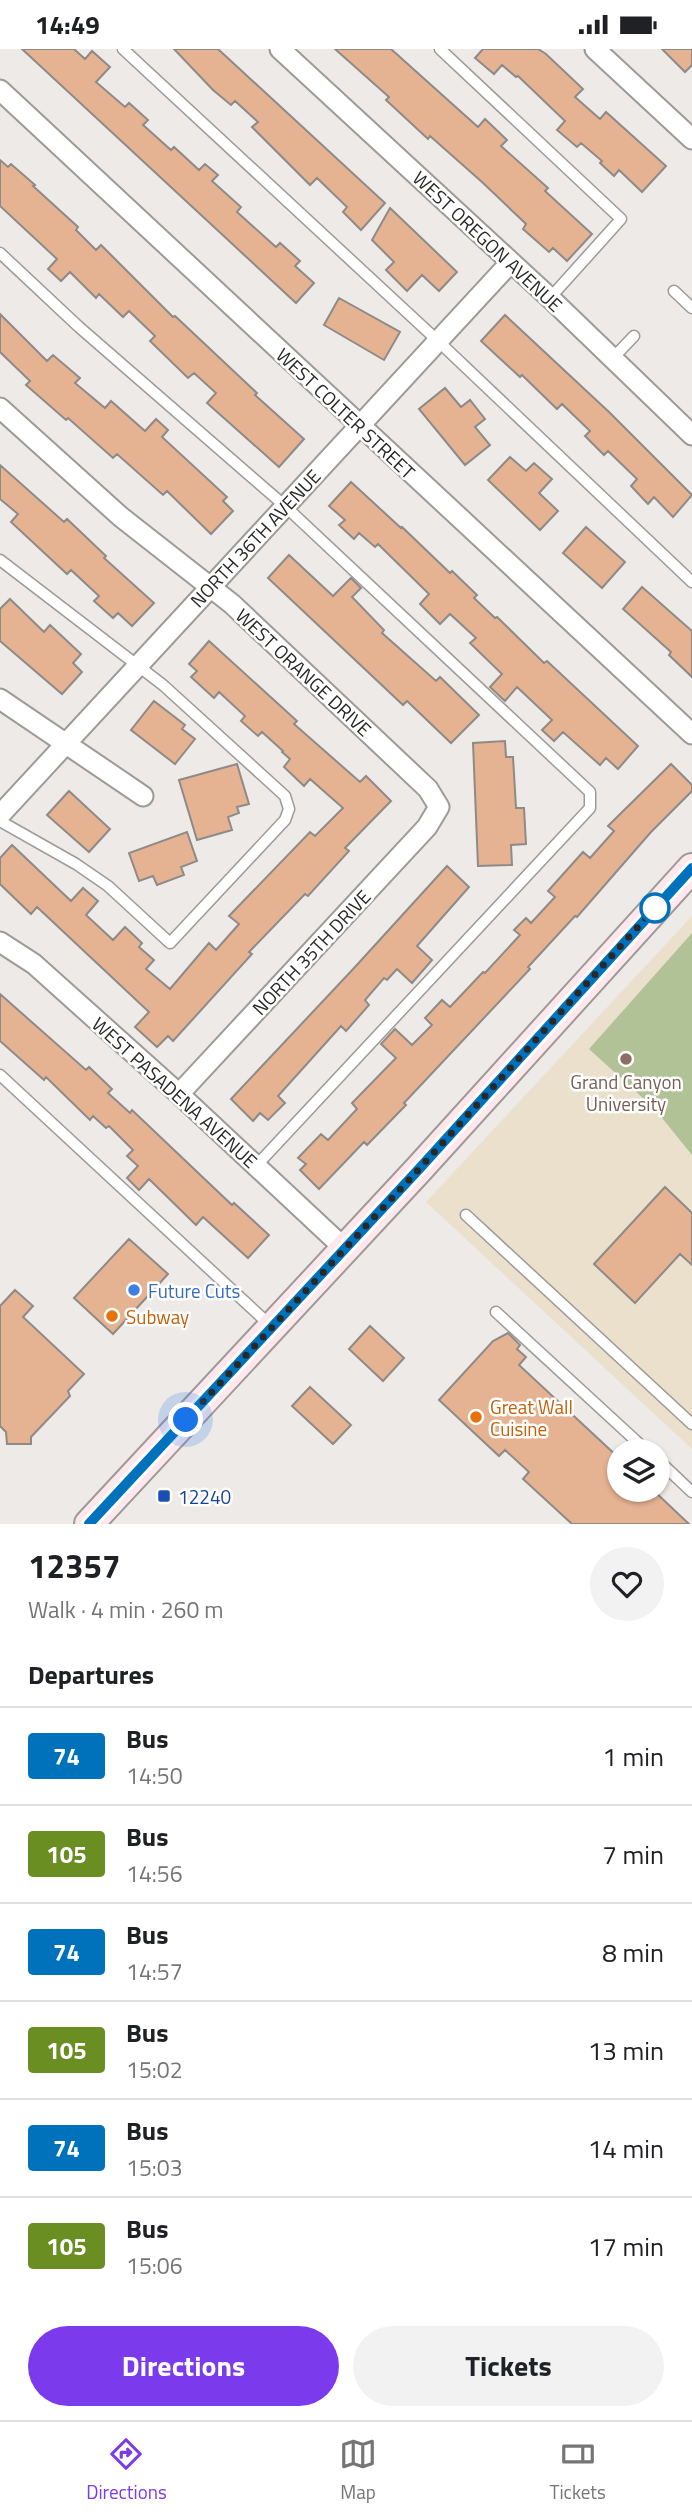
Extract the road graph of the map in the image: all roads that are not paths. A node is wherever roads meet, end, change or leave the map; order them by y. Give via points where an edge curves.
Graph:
1 (123, 49) edge
2 (280, 49) edge
3 (440, 49) edge
4 (595, 49) edge
5 (0, 90) edge
6 (692, 139) edge
7 (0, 253) edge
8 (510, 262) junction
9 (674, 291) dead end
10 (550, 298) junction
11 (692, 308) edge
12 (634, 336) dead end
13 (438, 341) junction
14 (613, 358) junction
15 (0, 408) edge
16 (359, 426) junction
17 (692, 435) edge
18 (285, 506) junction
19 (0, 560) edge
20 (692, 582) edge
21 (211, 586) junction
22 (137, 666) junction
23 (0, 699) edge
24 (692, 734) edge
25 (65, 744) junction
26 (144, 796) dead end
27 (439, 807) joint
28 (0, 815) edge
29 (0, 821) edge
30 (692, 868) edge
31 (0, 942) edge
32 (0, 1075) edge
33 (179, 1094) junction
34 (257, 1166) junction
35 (466, 1215) dead end
36 (345, 1249) junction
37 (496, 1312) dead end
38 (272, 1327) junction
39 (692, 1424) edge
40 (635, 1439) edge
41 (670, 1471) edge
42 (692, 1492) edge
43 (89, 1524) edge

1 - 13 lane
2 - 8 street, WEST OREGON AVENUE
3 - 10 lane via 621,219
4 - 6 street
5 - 16 street, WEST COLTER STREET
7 - 18 lane
8 - 10 street, WEST OREGON AVENUE
8 - 13 street, NORTH 36TH AVENUE
9 - 11 lane
10 - 14 street, WEST OREGON AVENUE
12 - 14 lane
13 - 16 street, NORTH 36TH AVENUE
13 - 20 lane
14 - 17 street, WEST OREGON AVENUE
15 - 21 street, WEST ORANGE DRIVE via 121,517
16 - 18 street, NORTH 36TH AVENUE
16 - 24 street, WEST COLTER STREET
18 - 21 street, NORTH 36TH AVENUE
18 - 34 lane via 590,792 590,808
19 - 22 lane
21 - 22 street, NORTH 36TH AVENUE
21 - 27 street, WEST ORANGE DRIVE via 428,789
22 - 25 street, NORTH 36TH AVENUE
22 - 29 lane via 285,796 289,809 285,820 170,943 108,886
23 - 25 street
25 - 26 street
25 - 28 street, NORTH 36TH AVENUE
27 - 33 street, NORTH 35TH DRIVE via 427,827
30 - 36 main road
31 - 33 street, WEST PASADENA AVENUE via 34,964
32 - 38 lane
33 - 34 street, WEST PASADENA AVENUE
34 - 36 street, WEST PASADENA AVENUE
35 - 39 lane
36 - 38 main road
37 - 40 lane
38 - 43 main road
41 - 42 lane

